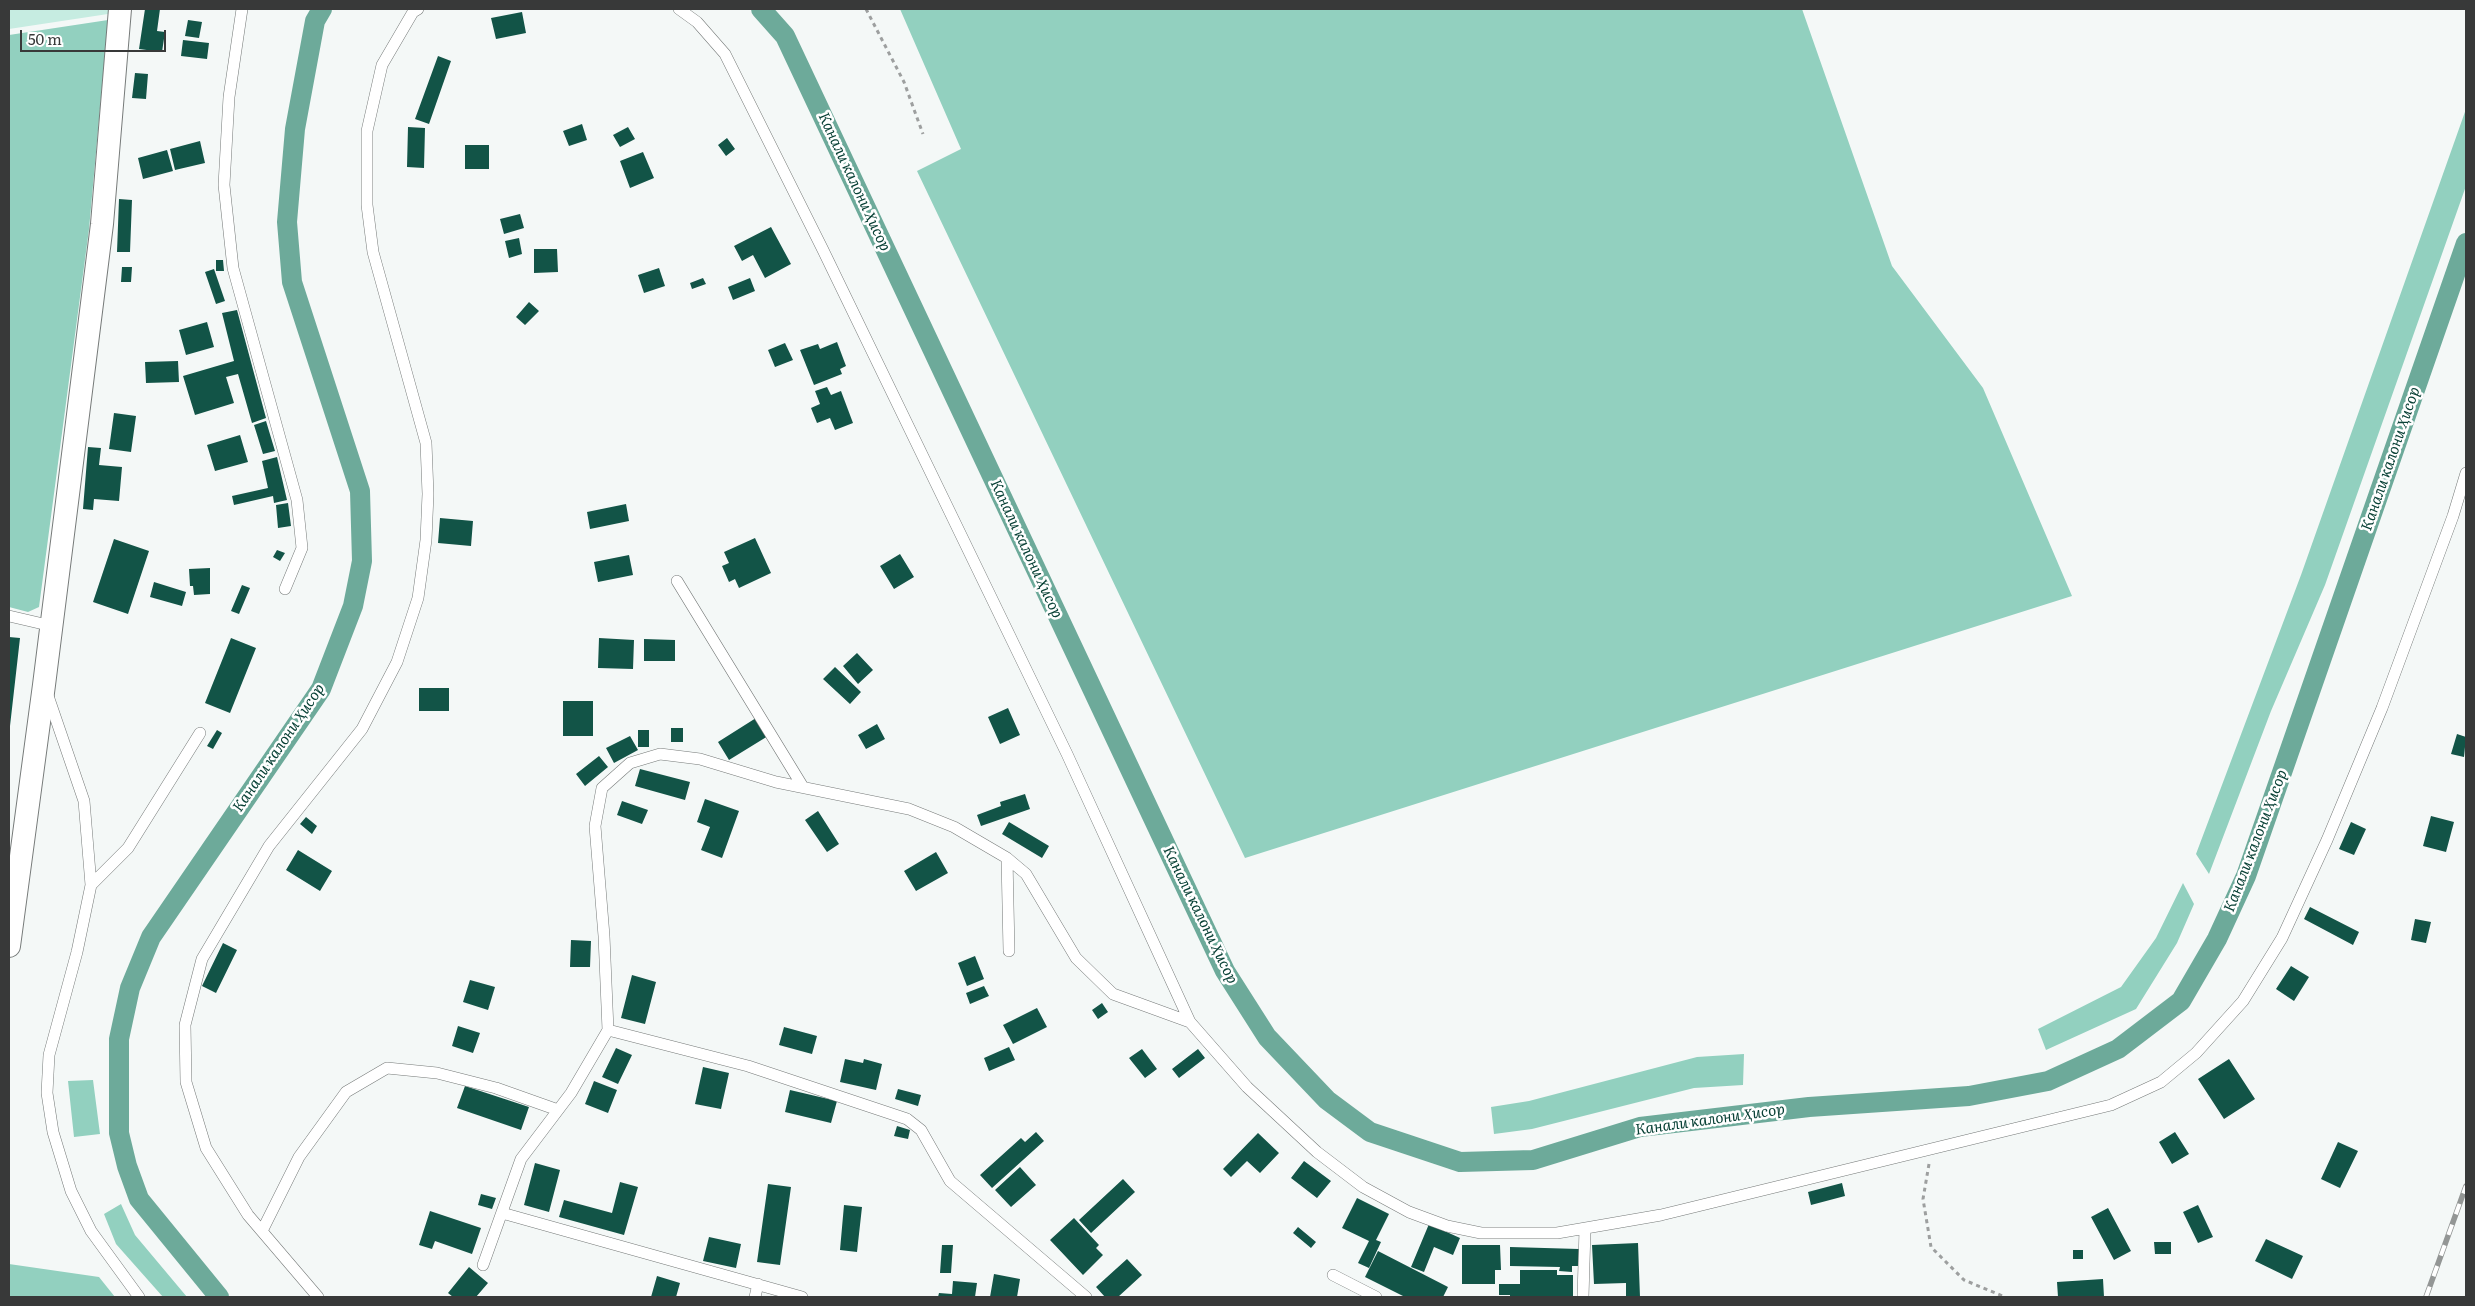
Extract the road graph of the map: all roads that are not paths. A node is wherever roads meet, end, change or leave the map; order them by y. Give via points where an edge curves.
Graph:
1 (120, 9) edge
2 (242, 9) edge
3 (418, 9) edge
4 (679, 9) edge
5 (2466, 473) edge
6 (677, 581) dead end
7 (285, 589) dead end
8 (9, 616) edge
9 (52, 626) junction
10 (44, 685) junction
11 (200, 733) dead end
12 (803, 787) junction
13 (15, 858) edge
14 (1007, 858) junction
15 (91, 885) junction
16 (9, 946) edge
17 (1009, 951) dead end
18 (1190, 1022) junction
19 (608, 1030) junction
20 (558, 1110) junction
21 (502, 1213) junction
22 (1585, 1228) junction
23 (262, 1231) junction
24 (483, 1265) dead end
25 (1333, 1275) dead end
26 (758, 1284) junction
27 (139, 1297) edge
28 (318, 1297) edge
29 (755, 1297) edge
30 (802, 1297) edge
31 (1086, 1297) edge
32 (1376, 1297) edge
33 (1583, 1297) edge

1 - 9 street via 102,224
2 - 7 lane via 229,97 224,184 233,268 297,500 302,548
3 - 23 lane via 413,12 382,64 366,131 366,205 373,252 426,442 427,531 418,598 397,662 362,729 269,846 202,959 185,1025 186,1082 206,1148 248,1215
4 - 18 lane via 697,22 725,54 1068,754
5 - 22 lane via 2382,708 2282,938 2243,1001 2196,1053 2161,1082 2111,1105 1661,1216
6 - 12 lane
8 - 9 lane
9 - 10 street
10 - 13 street
10 - 15 lane via 84,801
11 - 15 lane via 128,848
12 - 14 lane via 909,810 954,827
12 - 19 lane via 700,759 660,754 630,763 602,788 595,826
13 - 16 street
14 - 17 lane
14 - 18 lane via 1026,874 1076,958 1113,994
15 - 27 lane via 77,952 48,1055 47,1093 53,1132 71,1191 91,1231
18 - 22 lane via 1247,1087 1317,1152 1363,1186 1409,1212 1447,1226 1481,1233 1557,1233
19 - 20 lane
19 - 31 lane via 748,1066 906,1118 921,1130 950,1181
20 - 21 lane via 521,1159
20 - 23 lane via 496,1088 437,1073 387,1068 346,1092 299,1157
21 - 24 lane
21 - 26 lane
22 - 33 lane
23 - 28 lane
25 - 32 lane
26 - 29 lane
26 - 30 lane

